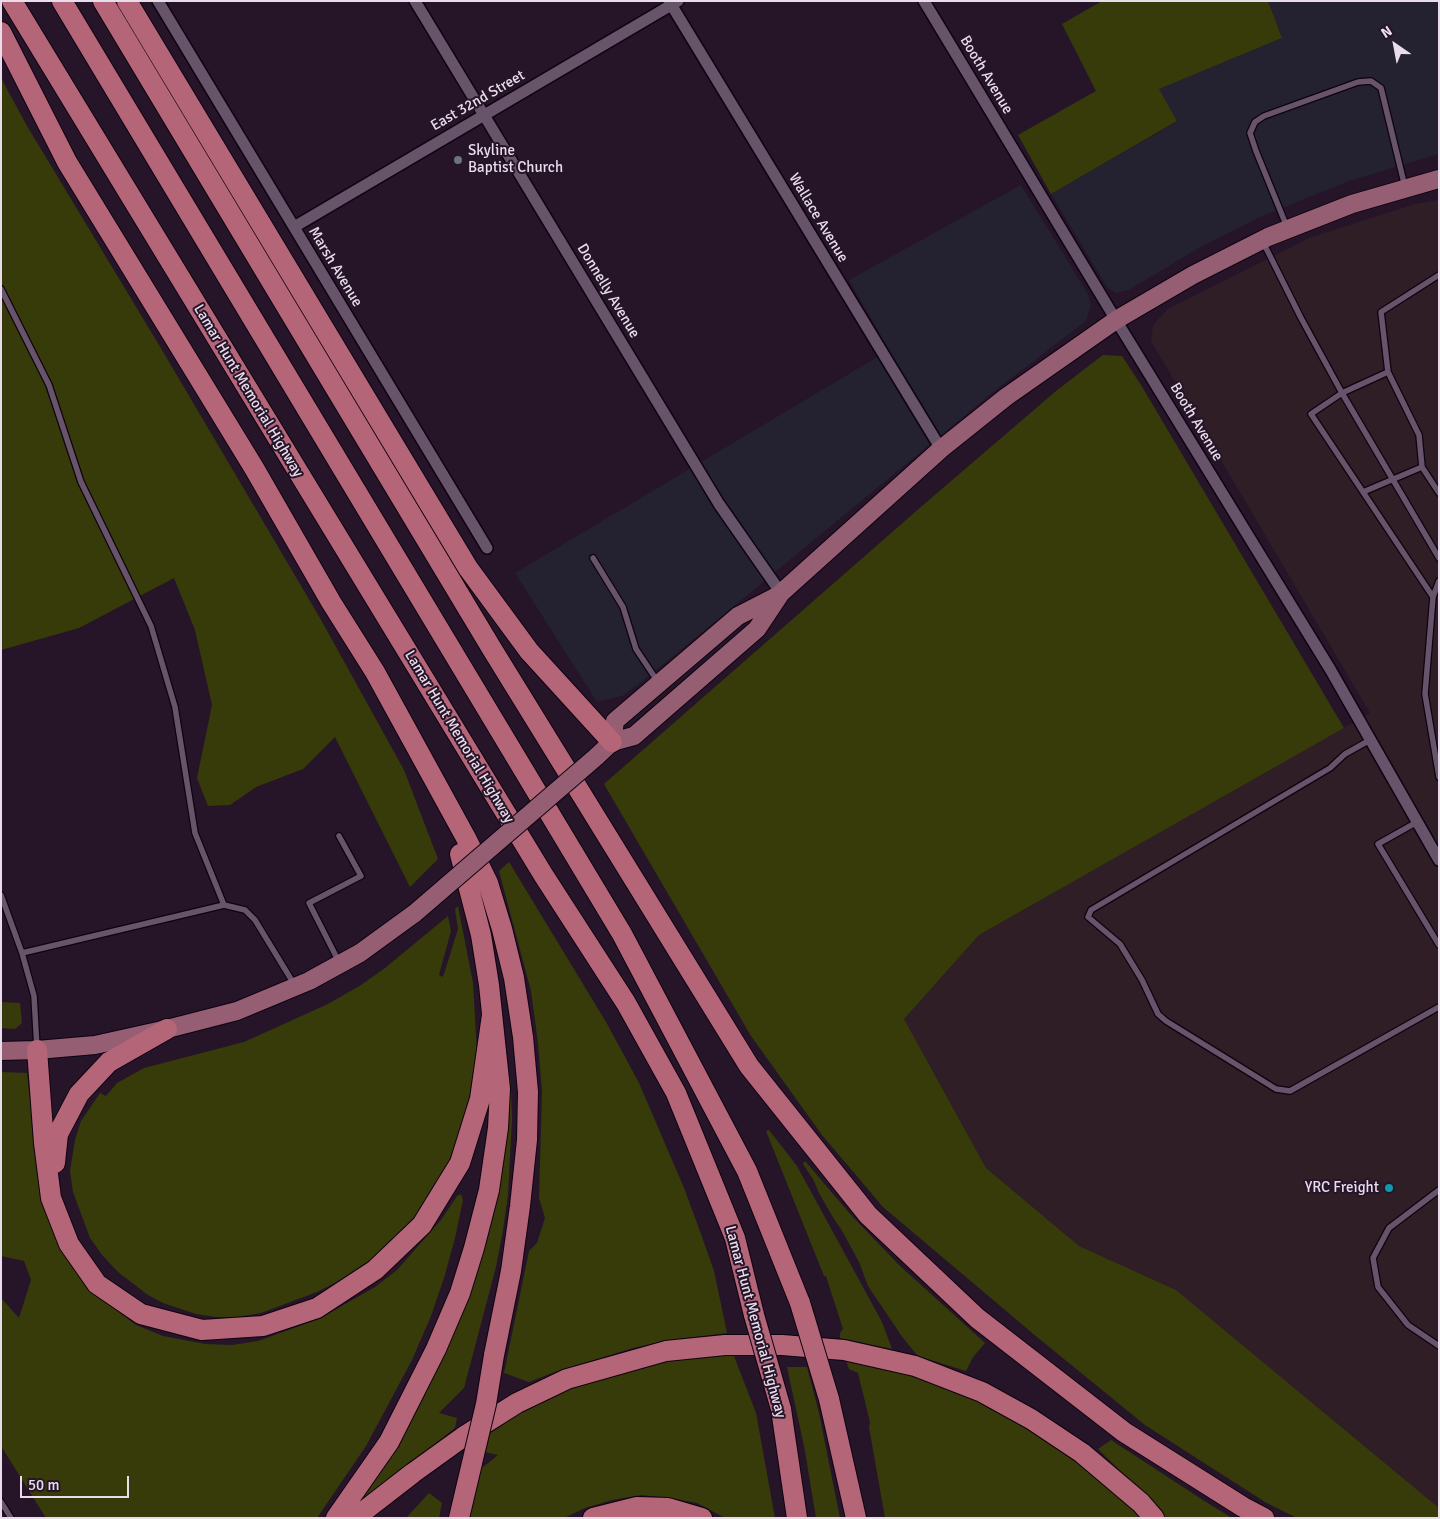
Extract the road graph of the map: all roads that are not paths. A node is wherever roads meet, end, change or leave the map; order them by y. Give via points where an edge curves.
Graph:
1 (12, 1) edge
2 (62, 1) edge
3 (102, 1) edge
4 (126, 1) edge
5 (158, 1) edge
6 (415, 1) edge
7 (924, 1) edge
8 (673, 3) edge
9 (1, 32) edge
10 (484, 115) junction
11 (1439, 179) edge
12 (1405, 189) junction
13 (294, 227) junction
14 (1288, 230) junction
15 (1262, 240) junction
16 (1439, 275) edge
17 (1, 289) edge
18 (1116, 320) junction
19 (1388, 372) junction
20 (1342, 392) junction
21 (941, 449) junction
22 (1422, 467) junction
23 (1393, 479) junction
24 (1364, 492) junction
25 (1439, 493) edge
26 (487, 548) dead end
27 (593, 558) dead end
28 (1439, 558) edge
29 (1439, 581) edge
30 (781, 593) junction
31 (1433, 596) junction
32 (660, 683) junction
33 (412, 738) junction
34 (1370, 740) junction
35 (612, 742) junction
36 (1439, 777) edge
37 (1417, 822) junction
38 (339, 836) dead end
39 (1439, 860) edge
40 (1, 895) edge
41 (224, 906) junction
42 (1439, 945) edge
43 (22, 952) junction
44 (340, 964) junction
45 (295, 987) junction
46 (1439, 1007) edge
47 (492, 1015) junction
48 (167, 1029) junction
49 (37, 1050) junction
50 (1, 1051) edge
51 (1439, 1190) edge
52 (51, 1198) junction
53 (1439, 1346) edge
54 (1, 1502) edge
55 (11, 1518) edge
56 (336, 1518) edge
57 (355, 1518) edge
58 (459, 1518) edge
59 (593, 1518) edge
60 (702, 1518) edge
61 (797, 1518) edge
62 (856, 1518) edge
63 (1154, 1518) edge
64 (1264, 1518) edge

1 - 61 highway, Lamar Hunt Memorial Highway, bridge via 538,868 626,1003 680,1102 735,1238 781,1409
2 - 62 highway, bridge via 622,934 747,1171 800,1303 829,1399
3 - 64 highway via 492,649 749,1066 868,1215 977,1318 1124,1432
4 - 35 highway via 468,568 529,651
5 - 13 street, Marsh Avenue
6 - 10 street, Donnelly Avenue
7 - 18 street, Booth Avenue
8 - 10 street, East 32nd Street
8 - 21 street, Wallace Avenue
9 - 33 highway via 67,162 254,468
10 - 13 street, East 32nd Street
10 - 30 street, Donnelly Avenue via 719,504
11 - 12 main road
12 - 14 main road via 1352,204
12 - 14 lane via 1381,88 1371,81 1358,82 1255,122 1250,133
13 - 26 street, Marsh Avenue
14 - 15 main road
15 - 18 main road
15 - 20 lane
16 - 19 lane via 1380,312
17 - 41 lane via 49,385 81,482 151,626 175,707 195,833
18 - 21 main road via 1006,397
18 - 34 street, Booth Avenue
19 - 20 lane
19 - 22 lane via 1419,435
20 - 23 lane
20 - 24 lane via 1311,414
21 - 30 main road
22 - 23 lane
22 - 25 lane
23 - 24 lane
23 - 28 lane
24 - 31 lane
27 - 32 lane via 623,607 636,649
29 - 31 lane
30 - 32 main road via 738,616
30 - 35 main road via 757,628 634,736
31 - 36 lane via 1425,694
32 - 35 main road via 615,721
33 - 47 highway via 459,847 481,935
33 - 58 highway, bridge via 488,883 514,978 528,1092 528,1140 512,1261 486,1404
34 - 37 street, Booth Avenue
34 - 46 lane via 1345,754 1330,768 1091,910 1088,917 1120,944 1158,1014 1276,1090 1290,1091
35 - 44 main road, bridge via 415,913
37 - 39 street, Booth Avenue
37 - 42 lane via 1378,844
38 - 44 lane via 360,876 309,903
40 - 43 lane
41 - 43 lane
41 - 45 lane via 244,910 255,920
43 - 49 lane via 34,996
44 - 45 main road
45 - 48 main road via 237,1011
47 - 52 highway via 480,1099 460,1163 422,1225 375,1270 317,1308 262,1326 202,1330 142,1314 97,1284 69,1244
47 - 56 highway via 500,1088 498,1128 489,1190 474,1248 460,1293 436,1349 389,1442
48 - 49 main road via 95,1045
48 - 52 highway via 109,1062 79,1094 58,1134
49 - 50 main road
49 - 52 highway
51 - 53 lane via 1389,1228 1373,1258 1378,1287 1408,1325
54 - 55 lane
57 - 63 highway via 463,1437 517,1403 567,1379 666,1351 725,1345 782,1345 844,1350 916,1366 982,1392 1082,1453
59 - 60 highway via 637,1507 668,1508

